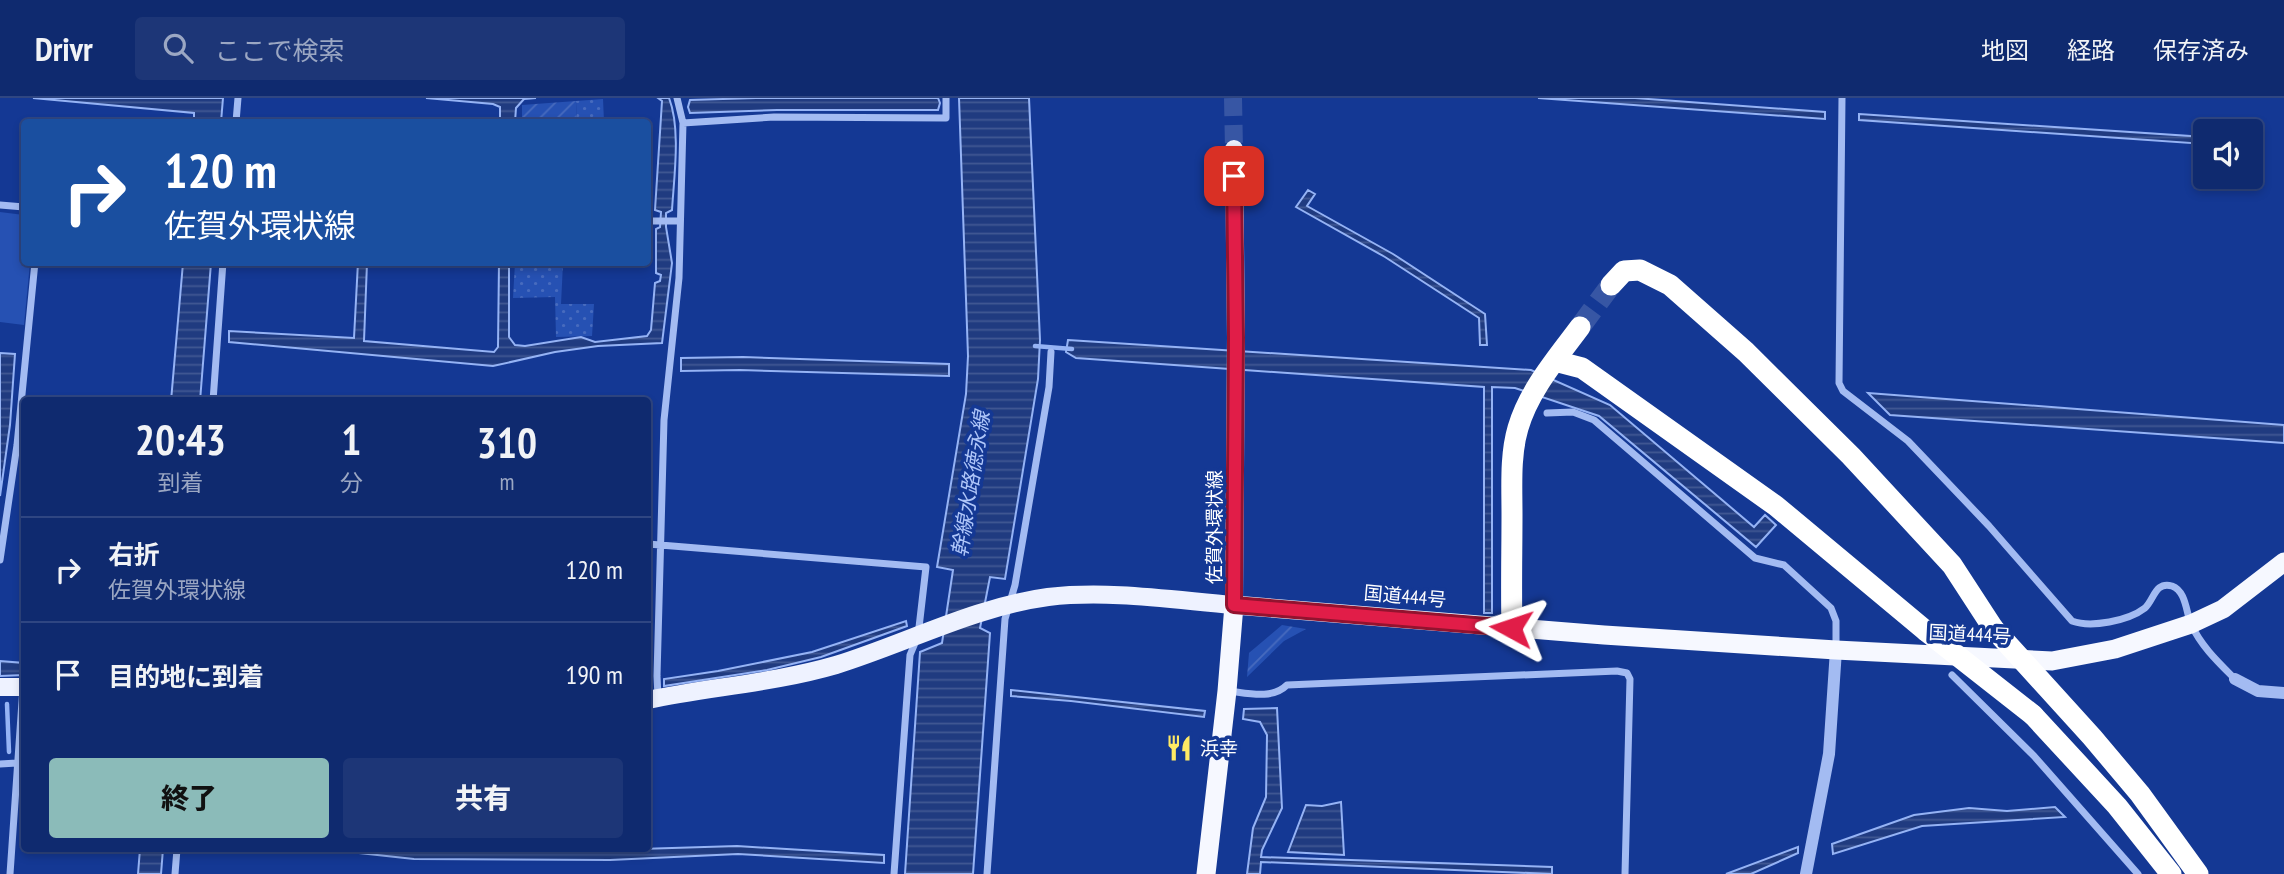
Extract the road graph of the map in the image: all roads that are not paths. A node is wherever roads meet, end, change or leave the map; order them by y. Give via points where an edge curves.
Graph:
1 (238, 98) edge
2 (677, 98) edge
3 (946, 98) edge
4 (1842, 98) edge
5 (236, 119) edge
6 (683, 123) junction
7 (1234, 149) tunnel mouth
8 (0, 205) edge
9 (21, 207) edge
10 (651, 221) edge
11 (679, 221) junction
12 (35, 266) edge
13 (223, 266) edge
14 (1611, 285) tunnel mouth
15 (1580, 327) tunnel mouth
16 (1051, 352) dead end
17 (1555, 361) junction
18 (22, 397) edge
19 (213, 397) edge
20 (21, 404) edge
21 (1547, 413) dead end
22 (651, 544) edge
23 (660, 545) junction
24 (0, 559) edge
25 (2284, 562) edge
26 (1009, 604) junction
27 (1234, 605) junction
28 (2191, 624) junction
29 (1511, 628) junction
30 (918, 636) junction
31 (1836, 650) junction
32 (1952, 676) dead end
33 (2235, 679) joint
34 (0, 687) edge
35 (21, 687) edge
36 (1227, 691) junction
37 (2284, 693) edge
38 (653, 699) edge
39 (21, 719) edge
40 (17, 762) junction
41 (0, 764) edge
42 (177, 852) edge
43 (10, 874) edge
44 (176, 874) edge
45 (894, 874) edge
46 (987, 874) edge
47 (1206, 874) edge
48 (1625, 874) edge
49 (1806, 874) edge
50 (2138, 874) edge
51 (2171, 874) edge
52 (2198, 874) edge

1 - 5 street
2 - 6 street
3 - 6 street via 946,118 774,117
4 - 28 street via 1839,383 1843,391 1908,441 2072,621 2082,625 2118,621 2146,607 2155,591 2174,586 2182,594
6 - 11 street
7 - 27 main road, 佐賀外環状線
8 - 9 street
10 - 11 street
11 - 23 street
12 - 18 street
13 - 19 street
14 - 52 highway, bridge via 1623,271 1640,270 1670,285 1851,456 1952,565 1993,628 2140,794
15 - 17 highway
16 - 26 street via 1049,387
17 - 29 highway via 1526,407 1513,452
17 - 51 highway, bridge via 1582,368 1776,506 2033,715 2118,806
20 - 24 street
21 - 31 street via 1573,412 1594,420 1755,558 1784,565 1831,608
22 - 23 street
23 - 30 street via 926,567
23 - 38 street
25 - 28 highway, 国道444号 via 2223,609
26 - 27 main road, 佐賀外環状線 via 1112,595
26 - 30 main road, 佐賀外環状線
26 - 46 street
27 - 29 highway, 国道444号
27 - 36 highway
28 - 31 highway, 国道444号 via 2115,649 2052,661
28 - 33 street via 2209,653
29 - 31 highway, 国道444号
30 - 38 main road, 佐賀外環状線 via 781,679
30 - 45 street via 910,655
31 - 49 street via 1829,754
32 - 50 street via 2034,756
33 - 37 street via 2258,691
34 - 35 main road
36 - 47 highway
36 - 48 street via 1269,694 1279,693 1287,685 1627,673
39 - 40 street
40 - 41 street
40 - 43 street
42 - 44 street

